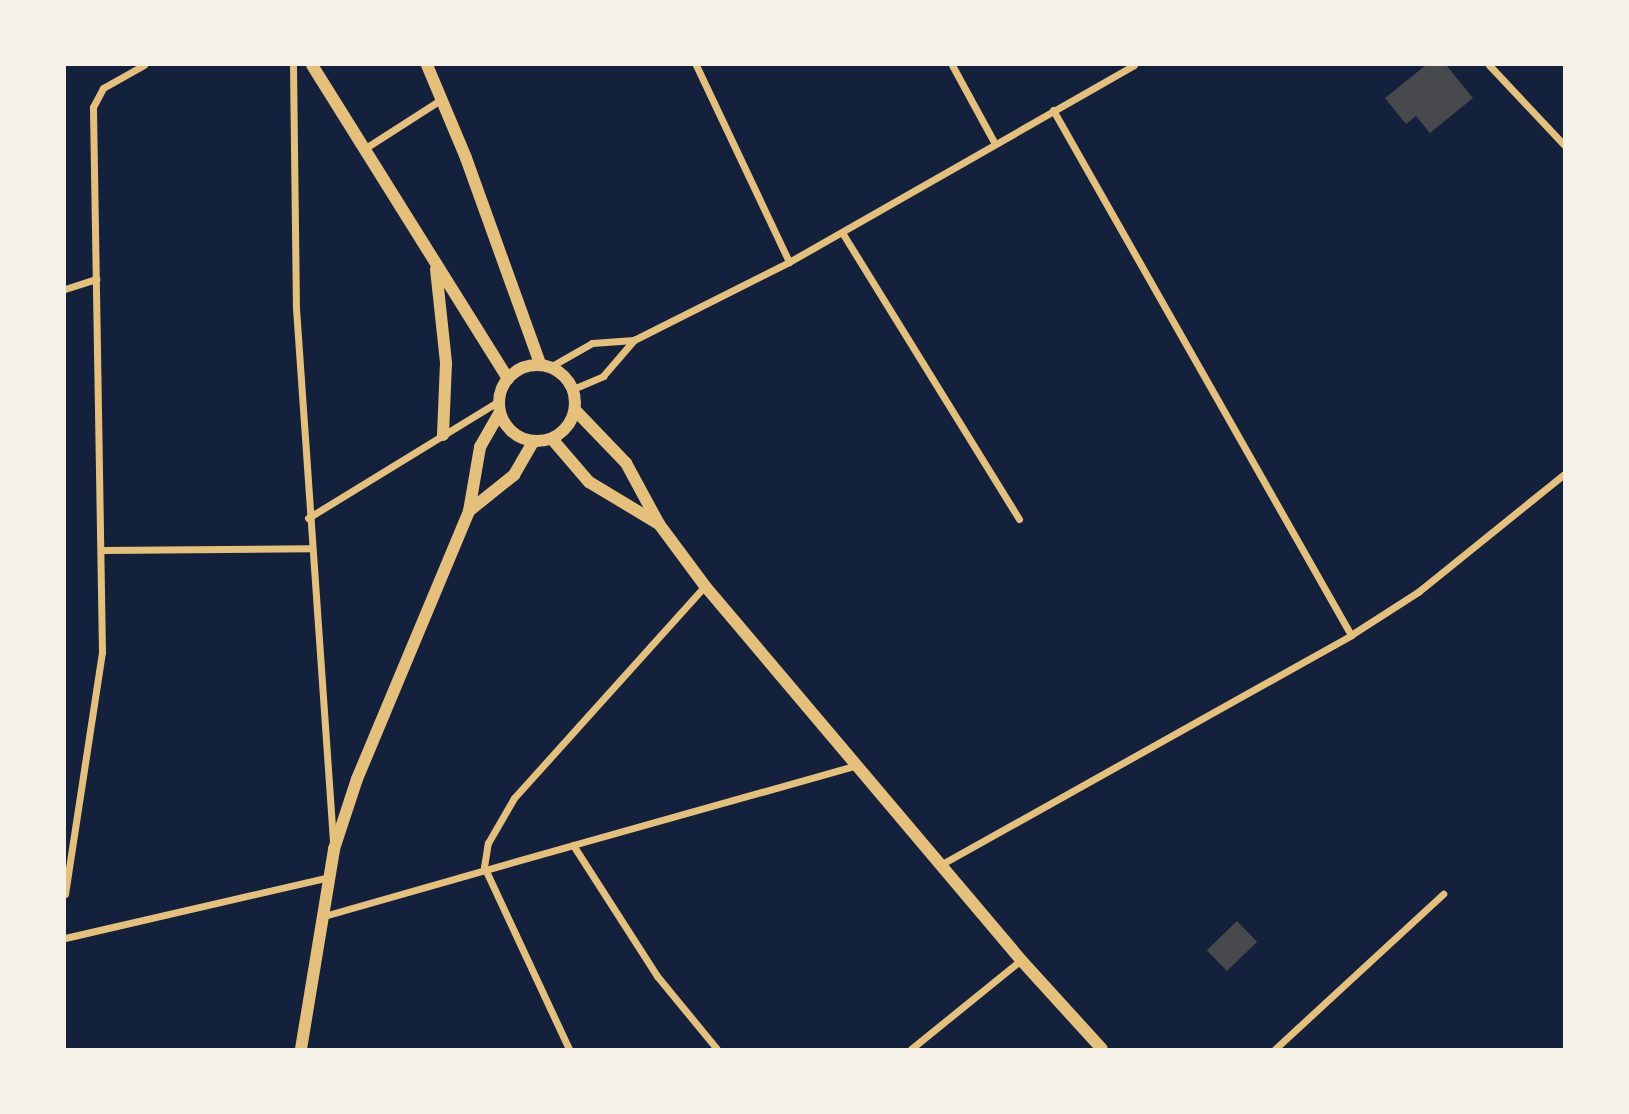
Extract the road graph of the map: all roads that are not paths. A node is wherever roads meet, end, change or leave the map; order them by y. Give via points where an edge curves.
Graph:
1 (144, 65) edge
2 (293, 65) edge
3 (312, 65) edge
4 (427, 65) edge
5 (696, 65) edge
6 (952, 65) edge
7 (1134, 65) edge
8 (1489, 65) edge
9 (442, 99) junction
10 (1053, 110) junction
11 (994, 142) junction
12 (1564, 145) edge
13 (364, 149) junction
14 (843, 234) junction
15 (789, 262) junction
16 (436, 266) junction
17 (96, 279) junction
18 (65, 289) edge
19 (634, 340) junction
20 (545, 366) junction
21 (508, 379) junction
22 (573, 389) junction
23 (499, 407) junction
24 (575, 410) junction
25 (443, 435) junction
26 (552, 439) junction
27 (534, 441) junction
28 (1564, 474) edge
29 (469, 511) junction
30 (308, 518) junction
31 (1018, 519) dead end
32 (659, 524) junction
33 (312, 548) junction
34 (102, 550) junction
35 (705, 586) junction
36 (1351, 635) junction
37 (858, 765) junction
38 (573, 845) junction
39 (334, 849) junction
40 (942, 864) junction
41 (485, 867) junction
42 (330, 876) junction
43 (65, 894) edge
44 (1443, 894) dead end
45 (324, 916) junction
46 (65, 938) edge
47 (1021, 960) junction
48 (301, 1049) edge
49 (569, 1049) edge
50 (717, 1049) edge
51 (911, 1049) edge
52 (1102, 1049) edge
53 (1275, 1049) edge

1 - 17 street via 103,88 93,107
2 - 30 street via 296,308
3 - 13 street
4 - 9 street
5 - 15 street
6 - 11 street
7 - 10 street
8 - 12 street
9 - 13 street
9 - 20 street
10 - 11 street
10 - 36 street
11 - 14 street
13 - 16 street
14 - 15 street
14 - 31 street
15 - 19 street
16 - 21 street
16 - 25 street via 446,363
17 - 18 street
17 - 34 street
19 - 20 street via 592,343
19 - 22 street via 603,376
20 - 21 street via 528,366
20 - 22 street
21 - 23 street
22 - 24 street
23 - 25 street
23 - 27 street via 519,437
23 - 29 street via 480,447
24 - 26 street via 571,422
24 - 32 street via 626,463
25 - 30 street
26 - 27 street
26 - 32 street via 589,482
27 - 29 street via 514,475
28 - 36 street via 1418,592
29 - 39 street via 357,779
30 - 33 street
32 - 35 street
33 - 34 street
33 - 39 street
34 - 43 street via 100,687
35 - 37 street
35 - 41 street via 514,798 488,843
36 - 40 street
37 - 38 street
37 - 40 street
38 - 41 street
38 - 50 street via 657,976
39 - 42 street
40 - 47 street
41 - 45 street
41 - 49 street
42 - 45 street
42 - 46 street
44 - 53 street
45 - 48 street
47 - 51 street
47 - 52 street

